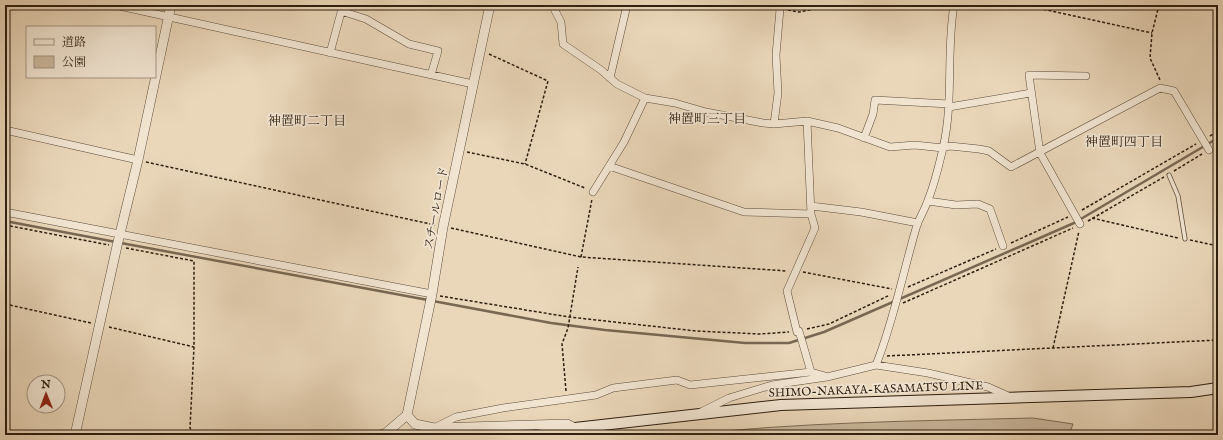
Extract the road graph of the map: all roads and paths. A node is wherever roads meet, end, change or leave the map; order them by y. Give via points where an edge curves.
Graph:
1 (114, 5) edge
2 (171, 5) edge
3 (490, 5) edge
4 (552, 5) edge
5 (627, 5) edge
6 (762, 5) edge
7 (834, 5) edge
8 (954, 5) edge
9 (1024, 5) edge
10 (1159, 5) edge
11 (342, 8) edge
12 (780, 9) junction
13 (168, 18) junction
14 (1152, 33) junction
15 (480, 50) junction
16 (330, 53) junction
17 (156, 75) edge
18 (431, 76) junction
19 (1086, 76) dead end
20 (155, 78) edge
21 (610, 78) junction
22 (473, 84) junction
23 (1160, 88) junction
24 (1031, 93) junction
25 (645, 98) junction
26 (949, 106) junction
27 (807, 121) junction
28 (774, 124) junction
29 (5, 130) edge
30 (864, 138) junction
31 (1203, 141) junction
32 (943, 148) junction
33 (1208, 150) joint
34 (460, 151) junction
35 (1040, 153) junction
36 (138, 160) junction
37 (525, 164) junction
38 (609, 166) junction
39 (1168, 175) junction
40 (593, 192) junction
41 (928, 202) junction
42 (810, 206) junction
43 (5, 212) edge
44 (811, 214) junction
45 (1076, 215) junction
46 (1092, 218) junction
47 (918, 223) junction
48 (1080, 224) junction
49 (5, 226) edge
50 (443, 227) junction
51 (120, 233) junction
52 (1185, 239) junction
53 (117, 246) junction
54 (1003, 246) junction
55 (1218, 246) edge
56 (581, 257) junction
57 (578, 267) dead end
58 (796, 271) junction
59 (899, 293) junction
60 (432, 294) junction
61 (5, 304) edge
62 (896, 306) junction
63 (568, 317) junction
64 (100, 325) junction
65 (799, 333) junction
66 (1218, 340) edge
67 (194, 347) junction
68 (1053, 348) junction
69 (879, 357) junction
70 (876, 365) junction
71 (810, 372) junction
72 (827, 377) junction
73 (1218, 388) edge
74 (1010, 397) junction
75 (567, 399) junction
76 (698, 414) junction
77 (407, 415) junction
78 (434, 428) junction
79 (575, 428) junction
80 (75, 435) edge
81 (194, 435) edge
82 (380, 435) edge
83 (537, 435) edge

1 - 13 street
2 - 13 street
3 - 15 street, スチールロード
4 - 21 street via 561,22 563,44
5 - 21 street
6 - 12 path
7 - 12 path via 799,12
8 - 26 street via 950,24
9 - 14 path
10 - 14 path
11 - 16 street
11 - 18 street via 409,44 438,51
12 - 28 street via 776,56 778,92
13 - 16 street
13 - 17 street
14 - 23 path via 1150,58 1161,83
15 - 22 street, スチールロード
15 - 37 path via 548,81
16 - 18 street
18 - 22 street
19 - 24 street via 1029,75
20 - 36 street
21 - 25 street
22 - 34 street, スチールロード
23 - 31 street via 1174,91
23 - 35 street
24 - 26 street
24 - 35 street
25 - 28 street
25 - 38 street via 624,142
26 - 30 street via 875,100
26 - 32 street
27 - 28 street
27 - 30 street via 838,128
27 - 42 street
29 - 36 street
30 - 32 street via 890,147 915,145
31 - 33 street
31 - 45 path
32 - 35 street via 950,146 989,151 1012,168
32 - 41 street
33 - 39 path
34 - 37 path
34 - 50 street, スチールロード
35 - 45 street
36 - 50 path
36 - 51 street
37 - 40 path
38 - 40 street
38 - 44 street via 744,212
39 - 46 path
39 - 52 lane via 1178,196
40 - 56 path
41 - 47 street
41 - 54 street via 978,204 990,209
42 - 44 street
42 - 47 street via 861,212
43 - 51 street
44 - 58 street via 815,228
45 - 48 street
45 - 54 path
46 - 48 path
46 - 52 path
47 - 59 street
48 - 62 path
48 - 68 path
49 - 53 path
50 - 56 path
50 - 60 street, スチールロード
51 - 53 street
51 - 60 street
52 - 55 path
53 - 64 street
53 - 67 path via 194,261
54 - 59 path
56 - 58 path
57 - 63 path
58 - 59 path
58 - 65 street via 787,291
59 - 62 street
59 - 65 path via 829,324
60 - 63 path
60 - 77 street, スチールロード
61 - 64 path
62 - 69 street
63 - 65 path via 696,331
63 - 75 path via 568,328 562,344
64 - 67 path
64 - 80 street
65 - 71 street
66 - 68 path
67 - 81 path via 190,428
68 - 69 path
69 - 70 street
70 - 72 street
70 - 74 street via 928,373 988,388
71 - 72 street
71 - 75 street via 690,385 677,380 612,388 596,395
72 - 76 street via 772,385 729,398
73 - 74 main road, SHIMO-NAKAYA-KASAMATSU LINE via 1191,392
74 - 76 main road, SHIMO-NAKAYA-KASAMATSU LINE via 781,405
75 - 78 street via 456,417
76 - 79 main road, SHIMO-NAKAYA-KASAMATSU LINE
77 - 78 street via 416,424
77 - 82 street
78 - 79 street via 567,424
79 - 83 main road, SHIMO-NAKAYA-KASAMATSU LINE

